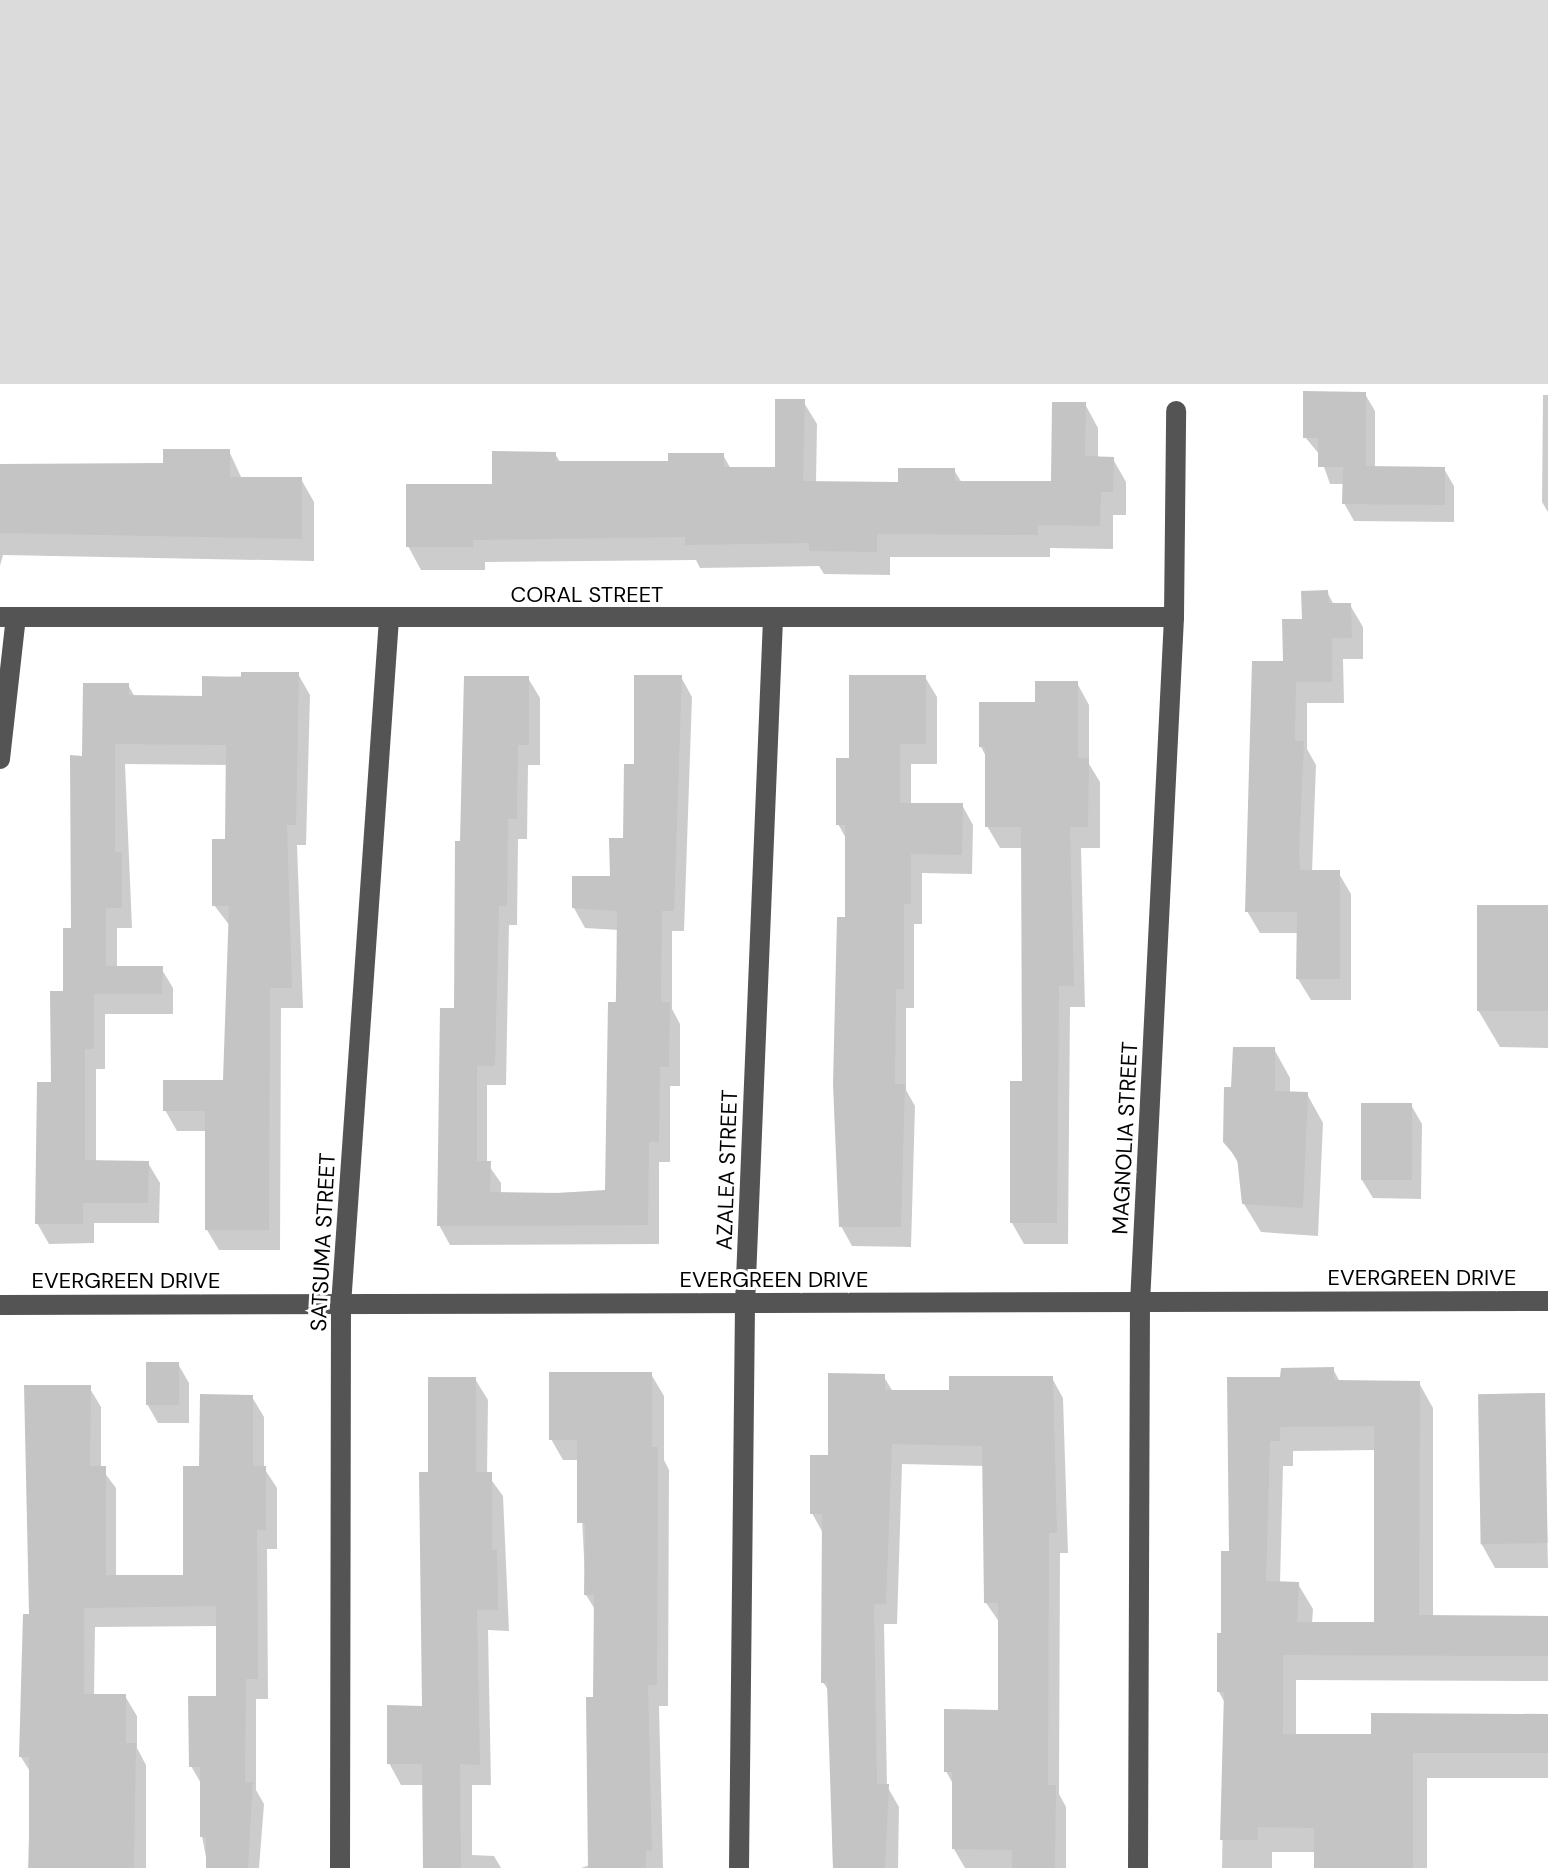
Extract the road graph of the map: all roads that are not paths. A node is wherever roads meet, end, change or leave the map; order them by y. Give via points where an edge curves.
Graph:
1 (1176, 411) dead end
2 (8, 617) edge
3 (1174, 617) junction
4 (773, 618) junction
5 (389, 619) junction
6 (0, 759) edge
7 (1548, 1301) edge
8 (1140, 1303) junction
9 (745, 1304) junction
10 (0, 1305) edge
11 (341, 1305) junction
12 (340, 1868) edge
13 (739, 1868) edge
14 (1138, 1868) edge

1 - 3 street, MAGNOLIA STREET
2 - 5 street, CORAL STREET
2 - 6 street
3 - 4 street, CORAL STREET
3 - 8 street, MAGNOLIA STREET
4 - 5 street, CORAL STREET
4 - 9 street, AZALEA STREET
5 - 11 street, SATSUMA STREET
7 - 8 street, EVERGREEN DRIVE
8 - 9 street, EVERGREEN DRIVE
8 - 14 street, MAGNOLIA STREET
9 - 11 street, EVERGREEN DRIVE
9 - 13 street, AZALEA STREET
10 - 11 street, EVERGREEN DRIVE
11 - 12 street, SATSUMA STREET

